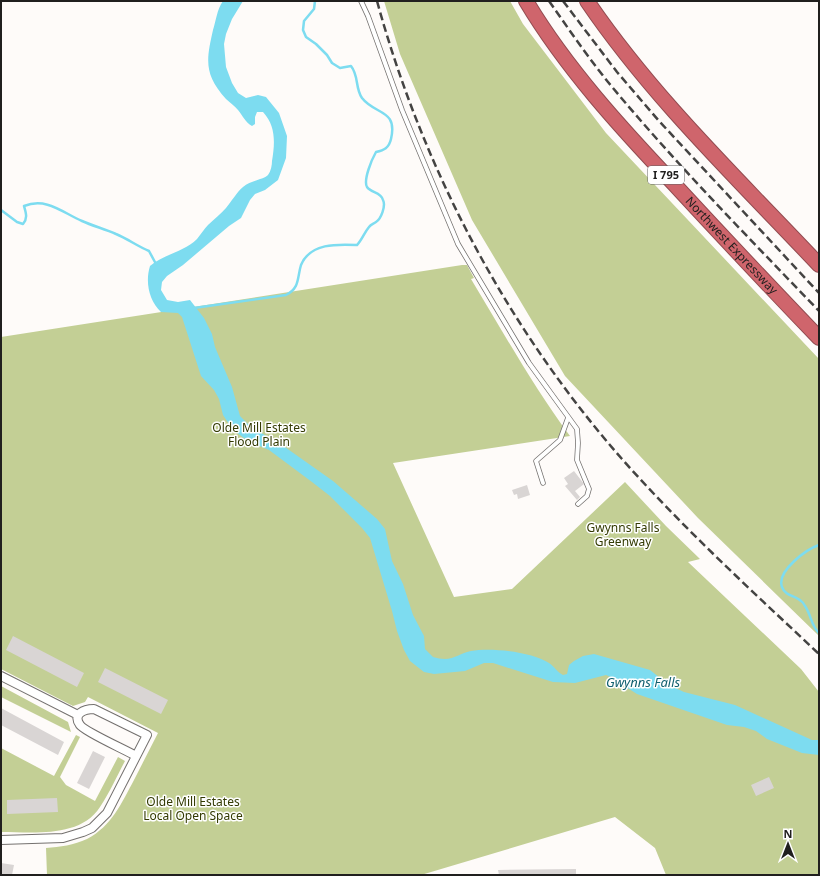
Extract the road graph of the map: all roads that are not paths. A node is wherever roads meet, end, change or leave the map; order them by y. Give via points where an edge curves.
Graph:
1 (360, 1) edge
2 (526, 1) edge
3 (587, 1) edge
4 (819, 265) edge
5 (819, 338) edge
6 (568, 418) junction
7 (543, 483) dead end
8 (578, 504) dead end
9 (1, 676) edge
10 (78, 715) junction
11 (136, 756) junction
12 (1, 840) edge

1 - 6 lane via 458,244 529,363
2 - 5 highway, Northwest Expressway / I 795 via 588,87 636,144
3 - 4 highway via 626,54 672,108
6 - 7 lane via 560,440 536,461
6 - 8 lane via 577,429 577,460 589,489 587,496
9 - 10 street
10 - 11 street via 77,720 83,729
10 - 11 street via 87,709 94,709 147,735
11 - 12 street via 107,813 92,828 63,838

